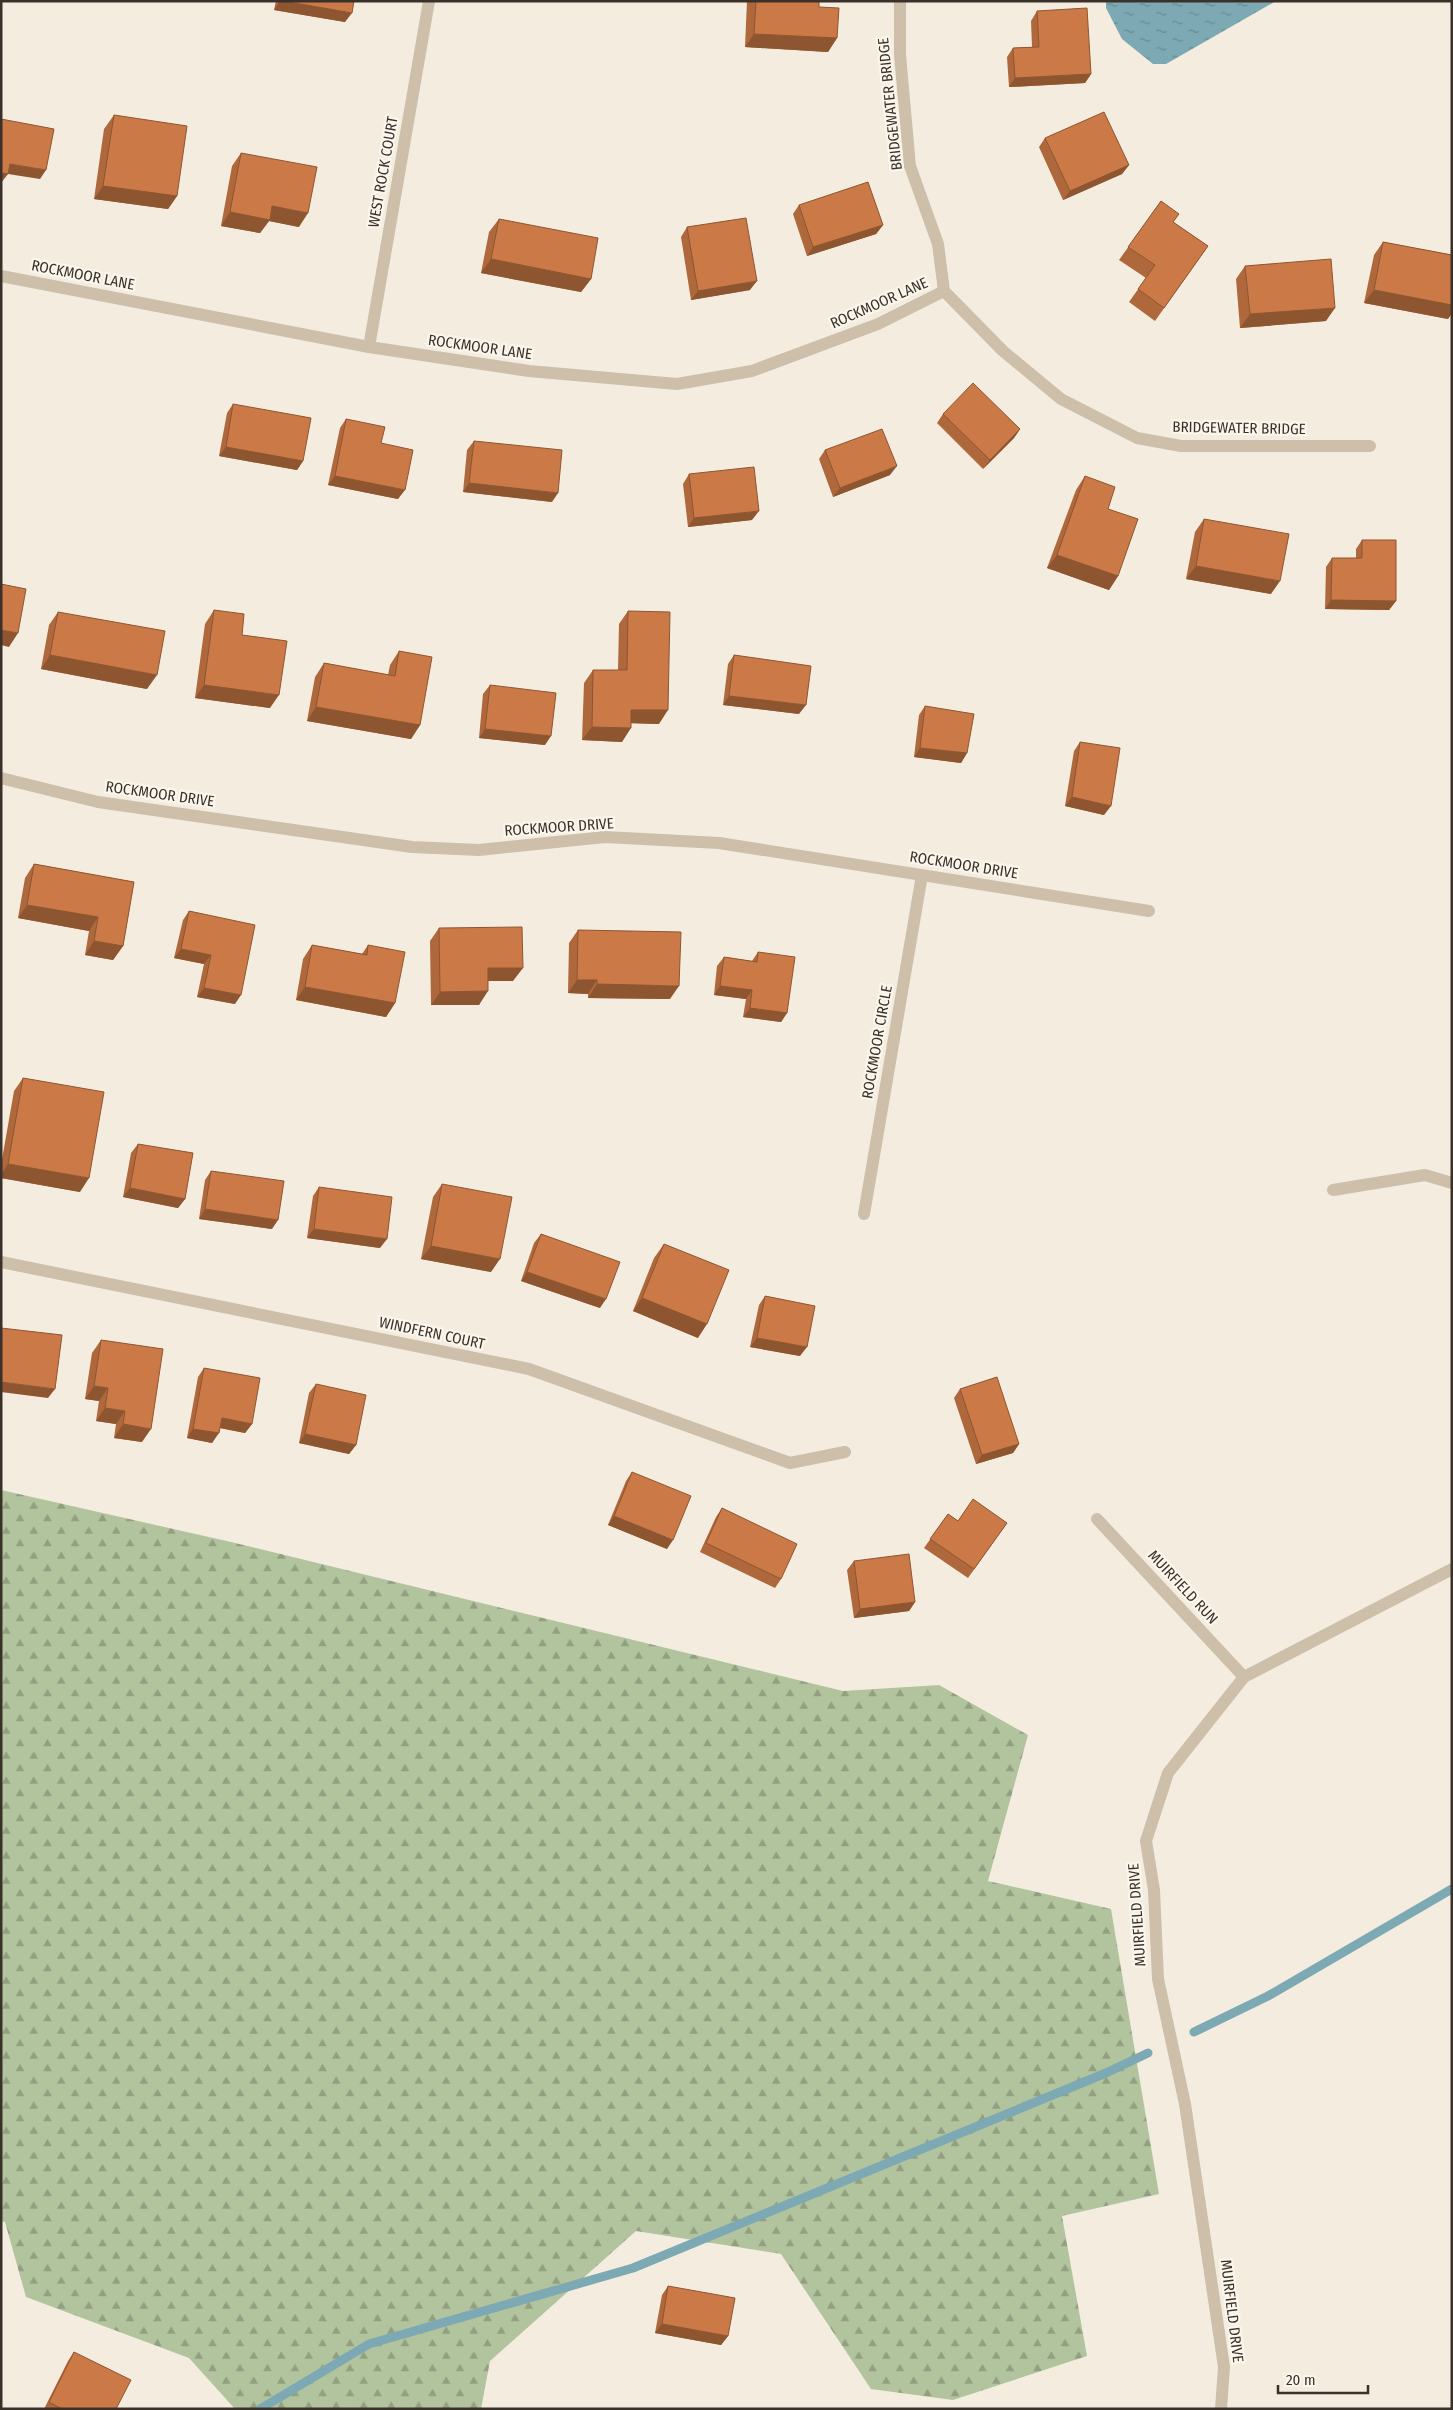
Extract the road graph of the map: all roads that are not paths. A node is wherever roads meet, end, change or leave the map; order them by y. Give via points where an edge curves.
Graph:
1 (429, 1) edge
2 (900, 1) edge
3 (1, 276) edge
4 (944, 291) junction
5 (370, 347) junction
6 (1370, 446) dead end
7 (1, 778) edge
8 (922, 875) junction
9 (1149, 911) dead end
10 (1452, 1183) edge
11 (1333, 1190) dead end
12 (864, 1214) dead end
13 (1, 1262) edge
14 (845, 1452) dead end
15 (1098, 1519) dead end
16 (1452, 1569) edge
17 (1244, 1677) junction
18 (1221, 2409) edge

1 - 5 street, WEST ROCK COURT
2 - 4 street, BRIDGEWATER BRIDGE via 900,55 910,166 938,244
3 - 5 street, ROCKMOOR LANE
4 - 5 street, ROCKMOOR LANE via 878,324 752,371 677,384 530,371
4 - 6 street, BRIDGEWATER BRIDGE via 1002,351 1061,399 1137,438 1181,446
7 - 8 street, ROCKMOOR DRIVE via 98,802 412,847 480,850 605,837 718,843
8 - 9 street, ROCKMOOR DRIVE
8 - 12 street, ROCKMOOR CIRCLE
10 - 11 street via 1425,1175
13 - 14 street, WINDFERN COURT via 529,1369 790,1463
15 - 17 street, MUIRFIELD RUN
16 - 17 street, MUIRFIELD DRIVE
17 - 18 street, MUIRFIELD DRIVE via 1168,1773 1146,1841 1154,1890 1158,1979 1185,2104 1224,2367

